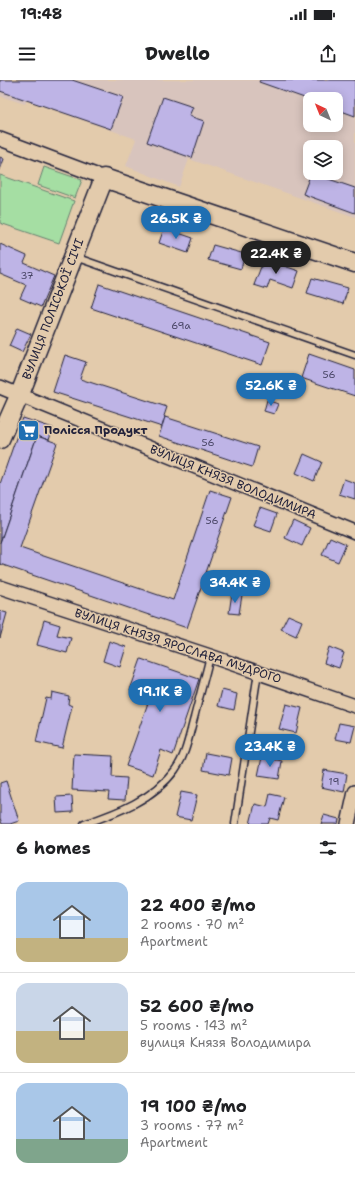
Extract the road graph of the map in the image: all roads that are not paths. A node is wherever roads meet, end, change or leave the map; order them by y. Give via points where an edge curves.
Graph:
1 (0, 139) edge
2 (104, 178) junction
3 (74, 256) junction
4 (355, 263) edge
5 (355, 355) edge
6 (0, 387) edge
7 (20, 394) junction
8 (0, 439) edge
9 (355, 532) edge
10 (0, 587) edge
11 (210, 656) junction
12 (258, 672) junction
13 (355, 706) edge
14 (355, 792) edge
15 (84, 824) edge
16 (235, 824) edge
17 (348, 824) edge

1 - 2 street
2 - 3 street, ВУЛИЦЯ ПОЛІСЬКОЇ СІЧІ
2 - 4 street
3 - 5 lane
3 - 7 street, ВУЛИЦЯ ПОЛІСЬКОЇ СІЧІ
6 - 7 street, ВУЛИЦЯ КНЯЗЯ ВОЛОДИМИРА
7 - 8 street, ВУЛИЦЯ ПОЛІСЬКОЇ СІЧІ
7 - 9 street, ВУЛИЦЯ КНЯЗЯ ВОЛОДИМИРА
10 - 11 street, ВУЛИЦЯ КНЯЗЯ ЯРОСЛАВА МУДРОГО
11 - 12 street, ВУЛИЦЯ КНЯЗЯ ЯРОСЛАВА МУДРОГО
11 - 15 lane via 185,752 175,770 161,785 142,799 117,812
12 - 13 street, ВУЛИЦЯ КНЯЗЯ ЯРОСЛАВА МУДРОГО
12 - 16 lane
14 - 17 street

